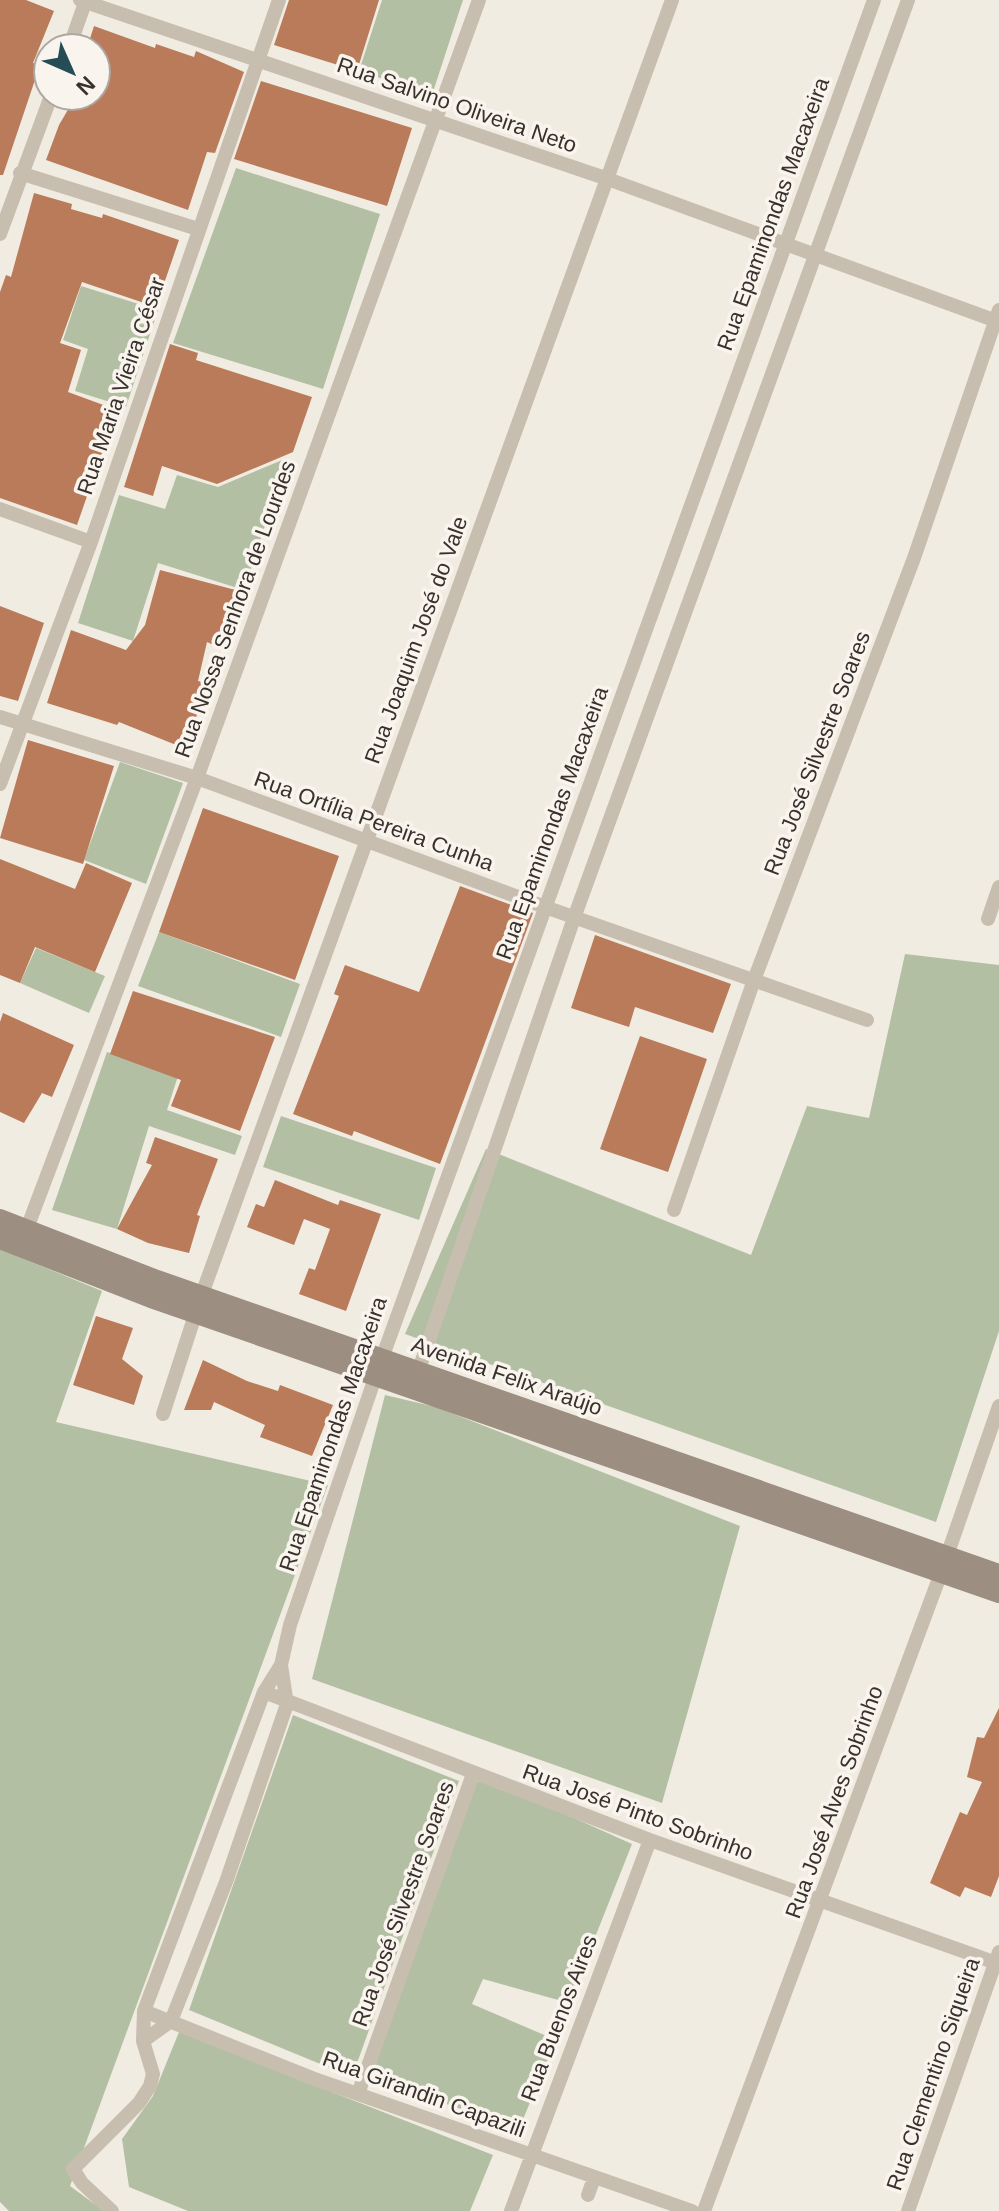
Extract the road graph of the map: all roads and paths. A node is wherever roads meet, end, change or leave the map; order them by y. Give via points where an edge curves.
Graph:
1 (279, 0) edge
2 (479, 0) edge
3 (672, 0) edge
4 (874, 0) edge
5 (908, 0) edge
6 (84, 1) edge
7 (74, 32) edge
8 (259, 60) junction
9 (45, 112) edge
10 (435, 122) junction
11 (20, 173) junction
12 (605, 178) junction
13 (198, 229) junction
14 (0, 234) edge
15 (785, 244) junction
16 (818, 256) junction
17 (998, 318) edge
18 (0, 509) edge
19 (91, 542) junction
20 (0, 717) edge
21 (22, 725) junction
22 (197, 778) junction
23 (0, 784) edge
24 (367, 842) junction
25 (999, 887) edge
26 (545, 907) junction
27 (574, 918) junction
28 (988, 919) dead end
29 (754, 980) junction
30 (867, 1020) dead end
31 (674, 1210) dead end
32 (0, 1219) edge
33 (26, 1231) junction
34 (0, 1239) edge
35 (199, 1303) junction
36 (379, 1366) junction
37 (416, 1379) junction
38 (999, 1406) edge
39 (163, 1414) dead end
40 (944, 1564) junction
41 (999, 1574) edge
42 (999, 1593) edge
43 (281, 1665) junction
44 (264, 1692) junction
45 (287, 1704) junction
46 (473, 1774) junction
47 (650, 1840) junction
48 (820, 1903) junction
49 (998, 1960) edge
50 (144, 2011) junction
51 (171, 2021) junction
52 (143, 2041) junction
53 (358, 2094) junction
54 (531, 2155) junction
55 (594, 2178) junction
56 (588, 2195) dead end
57 (112, 2211) edge
58 (511, 2211) edge
59 (692, 2211) edge
60 (704, 2211) edge
61 (908, 2211) edge

1 - 8 street, Rua Maria Vieira César
2 - 10 street, Rua Nossa Senhora de Lourdes
3 - 12 street, Rua Joaquim José do Vale
4 - 15 street, Rua Epaminondas Macaxeira
5 - 16 street
6 - 7 street
6 - 8 street, Rua Salvino Oliveira Neto
8 - 10 street, Rua Salvino Oliveira Neto
8 - 13 street, Rua Maria Vieira César
9 - 11 street
10 - 12 street, Rua Salvino Oliveira Neto
10 - 22 street, Rua Nossa Senhora de Lourdes
11 - 13 street
11 - 14 street
12 - 15 street, Rua Salvino Oliveira Neto
12 - 24 street, Rua Joaquim José do Vale
13 - 19 street, Rua Maria Vieira César
15 - 16 street, Rua Salvino Oliveira Neto
15 - 26 street, Rua Epaminondas Macaxeira
16 - 17 street, Rua Salvino Oliveira Neto
16 - 27 street
17 - 29 street, Rua José Silvestre Soares via 873,671
18 - 19 street
19 - 21 street, Rua Maria Vieira César
20 - 21 street, Rua Ortília Pereira Cunha
21 - 22 street, Rua Ortília Pereira Cunha
21 - 23 street, Rua Maria Vieira César
22 - 24 street, Rua Ortília Pereira Cunha
22 - 33 street, Rua Nossa Senhora de Lourdes
24 - 26 street, Rua Ortília Pereira Cunha
24 - 35 street, Rua Joaquim José do Vale
25 - 28 street
26 - 27 street, Rua Ortília Pereira Cunha
26 - 36 street, Rua Epaminondas Macaxeira
27 - 29 street, Rua Ortília Pereira Cunha
27 - 37 street
29 - 30 street, Rua Ortília Pereira Cunha
29 - 31 street, Rua José Silvestre Soares
32 - 33 main road, Avenida Felix Araújo
33 - 35 main road, Avenida Felix Araújo
34 - 35 main road, Avenida Felix Araújo
35 - 36 main road, Avenida Felix Araújo
35 - 39 street, Rua Joaquim José do Vale
36 - 37 main road, Avenida Felix Araújo
36 - 43 street, Rua Epaminondas Macaxeira
37 - 40 main road, Avenida Felix Araújo
38 - 40 street, Rua José Alves Sobrinho
40 - 41 main road, Avenida Felix Araújo
40 - 42 main road, Avenida Felix Araújo
40 - 48 street, Rua José Alves Sobrinho
43 - 44 street, Rua Epaminondas Macaxeira
43 - 45 street, Rua Epaminondas Macaxeira
44 - 45 street, Rua José Pinto Sobrinho
44 - 50 street, Rua Epaminondas Macaxeira
45 - 46 street, Rua José Pinto Sobrinho
45 - 51 street, Rua Epaminondas Macaxeira
46 - 47 street, Rua José Pinto Sobrinho
46 - 53 street, Rua José Silvestre Soares
47 - 48 street, Rua José Pinto Sobrinho
47 - 54 street, Rua Buenos Aires
48 - 49 street, Rua José Pinto Sobrinho
48 - 60 street, Rua José Alves Sobrinho
49 - 61 street, Rua Clementino Siqueira
50 - 51 street, Rua Girandin Capazili
50 - 52 street, Rua Epaminondas Macaxeira
51 - 52 street
51 - 53 street, Rua Girandin Capazili
52 - 57 street, Rua Epaminondas Macaxeira via 153,2074 150,2086 73,2169
53 - 54 street, Rua Girandin Capazili
54 - 55 street, Rua Girandin Capazili
54 - 58 street, Rua Buenos Aires
55 - 56 street
55 - 59 street, Rua Girandin Capazili

